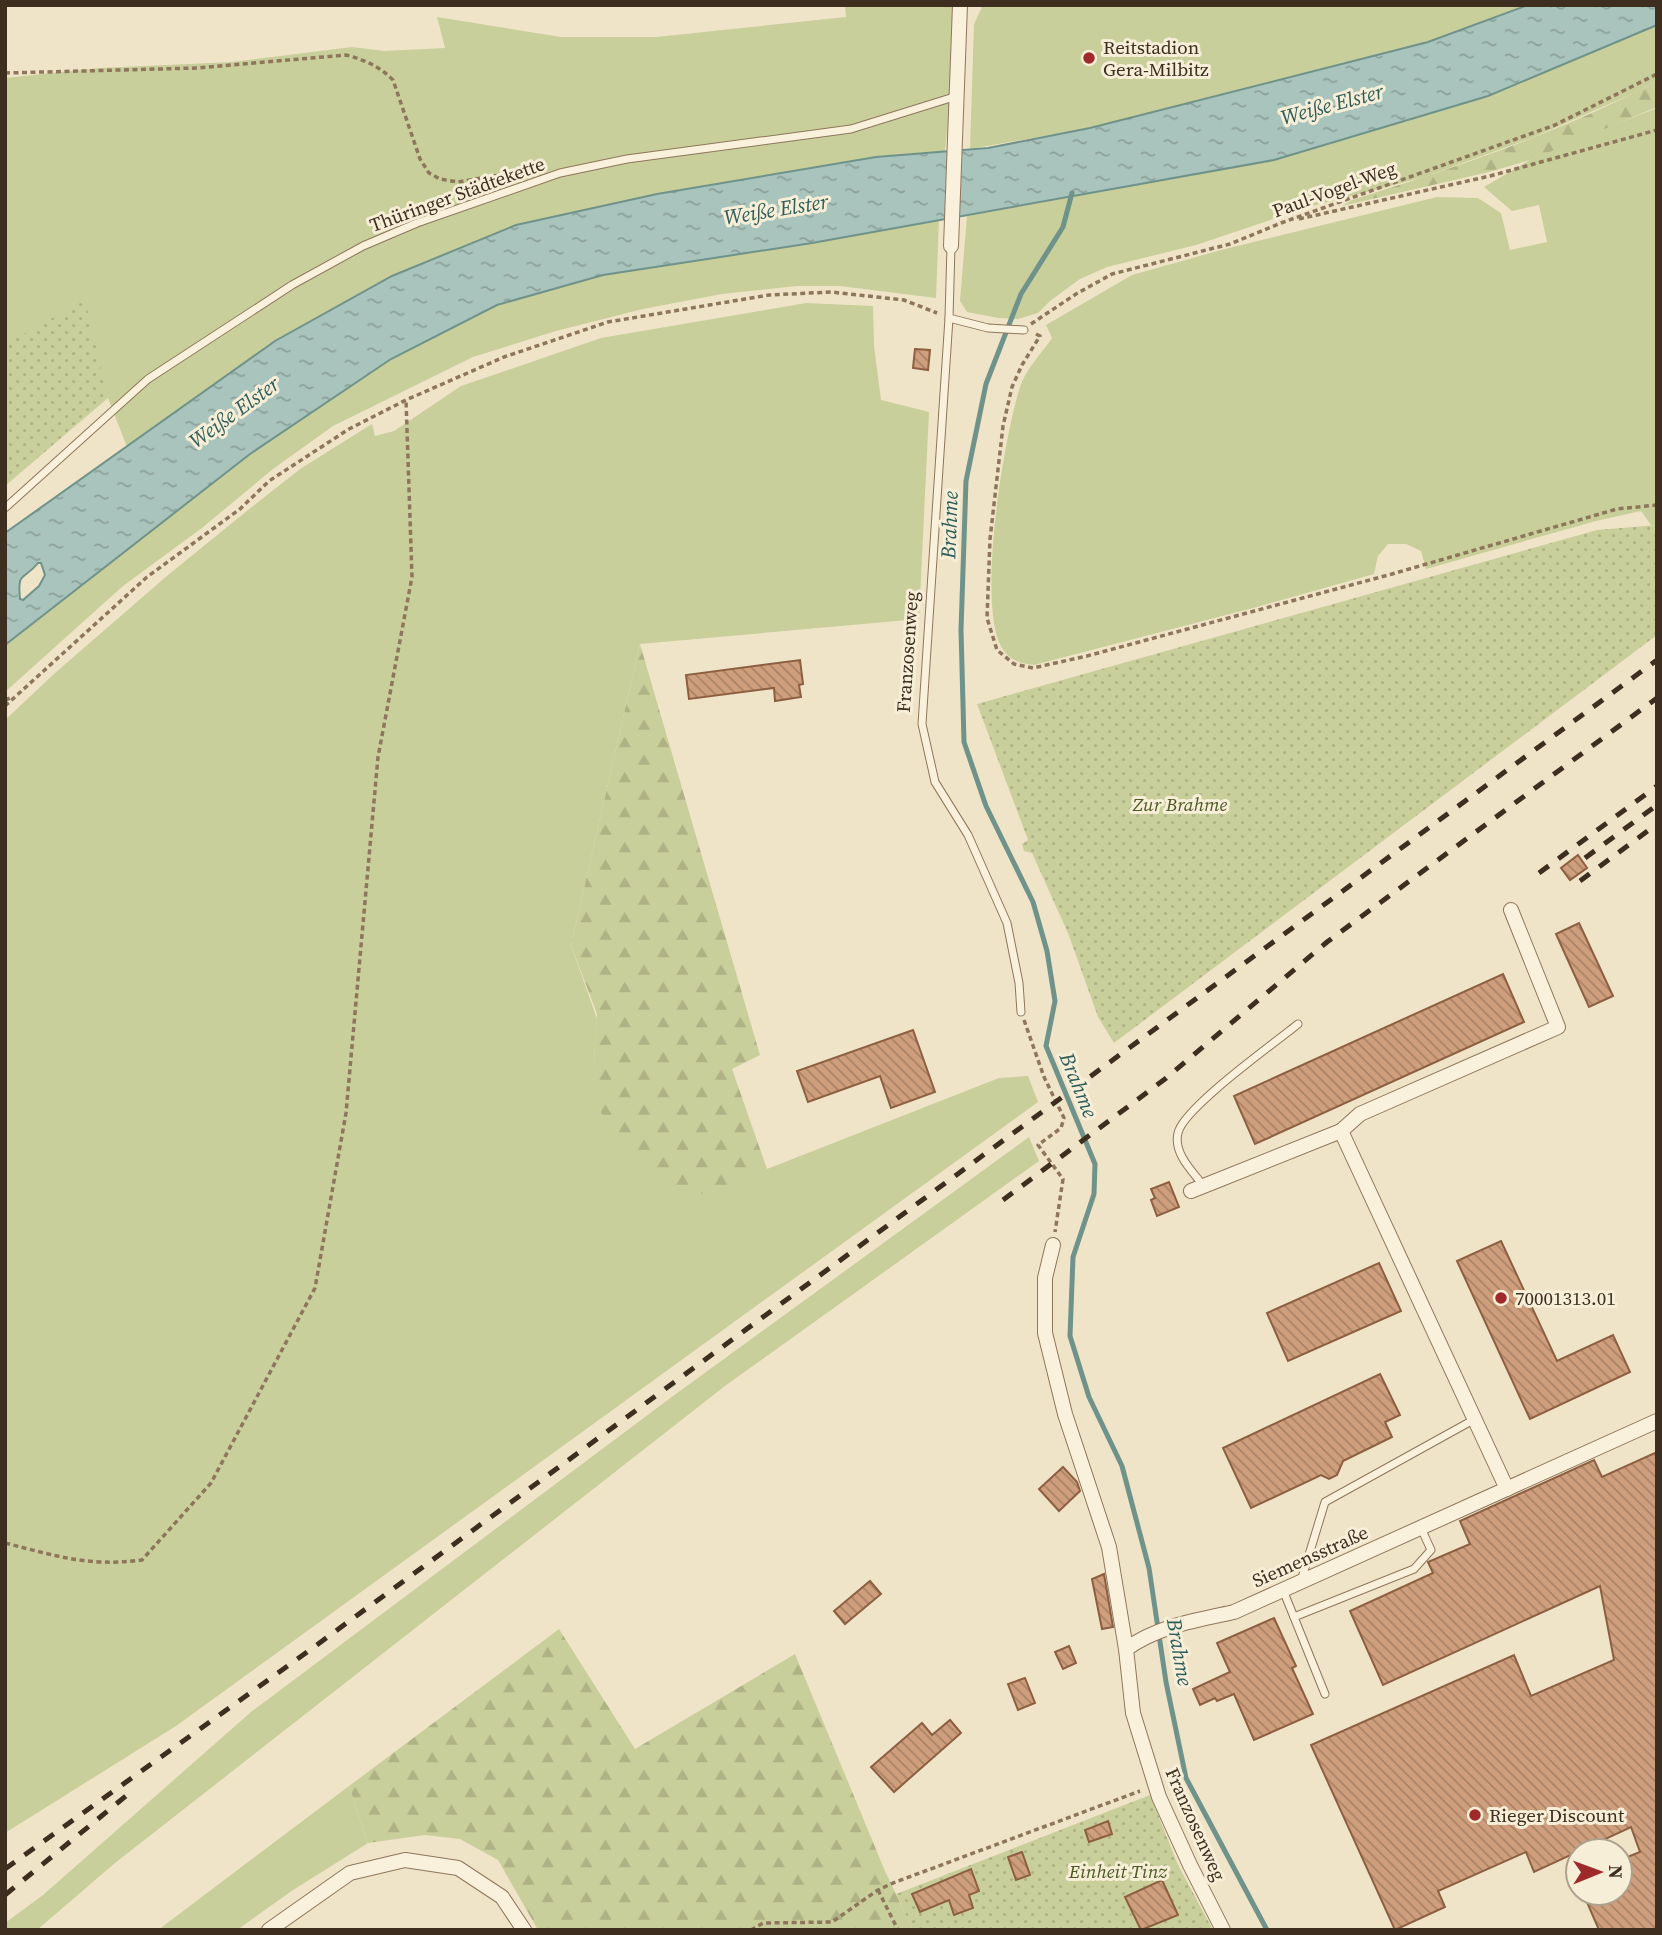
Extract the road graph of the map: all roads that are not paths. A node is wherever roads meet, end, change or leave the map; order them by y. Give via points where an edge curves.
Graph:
1 (960, 5) edge
2 (958, 96) junction
3 (951, 246) joint
4 (949, 318) junction
5 (1024, 330) road end
6 (5, 508) edge
7 (1511, 910) dead end
8 (1021, 1012) road end
9 (1298, 1024) dead end
10 (1341, 1131) junction
11 (1197, 1188) joint
12 (1053, 1245) road end
13 (1475, 1419) junction
14 (1657, 1421) edge
15 (1507, 1489) junction
16 (1421, 1528) junction
17 (1301, 1582) junction
18 (1283, 1590) junction
19 (1294, 1617) junction
20 (1131, 1645) junction
21 (1325, 1694) dead end
22 (269, 1930) edge
23 (524, 1930) edge
24 (1223, 1930) edge

1 - 2 street
2 - 3 street
2 - 6 lane, Thüringer Städtekette via 851,129 627,159 560,173 374,241 292,285 148,379
3 - 4 lane, Franzosenweg
4 - 5 lane via 988,328
4 - 8 lane, Franzosenweg via 922,724 935,782 968,835 1007,923
7 - 10 street via 1558,1027 1360,1114
9 - 11 lane via 1183,1122 1177,1135 1181,1158
10 - 11 street
10 - 13 street
12 - 20 street, Franzosenweg via 1045,1278 1045,1332 1065,1414 1109,1547
13 - 15 street
13 - 17 lane via 1325,1502
14 - 15 street, Siemensstraße
15 - 16 street, Siemensstraße
16 - 17 street, Siemensstraße
16 - 19 lane via 1431,1550 1413,1569
17 - 18 street, Siemensstraße
18 - 19 lane
18 - 20 street, Siemensstraße via 1234,1612 1176,1625
19 - 21 lane
20 - 24 street, Franzosenweg via 1133,1713 1156,1786
22 - 23 street via 350,1873 405,1860 458,1868 502,1897

